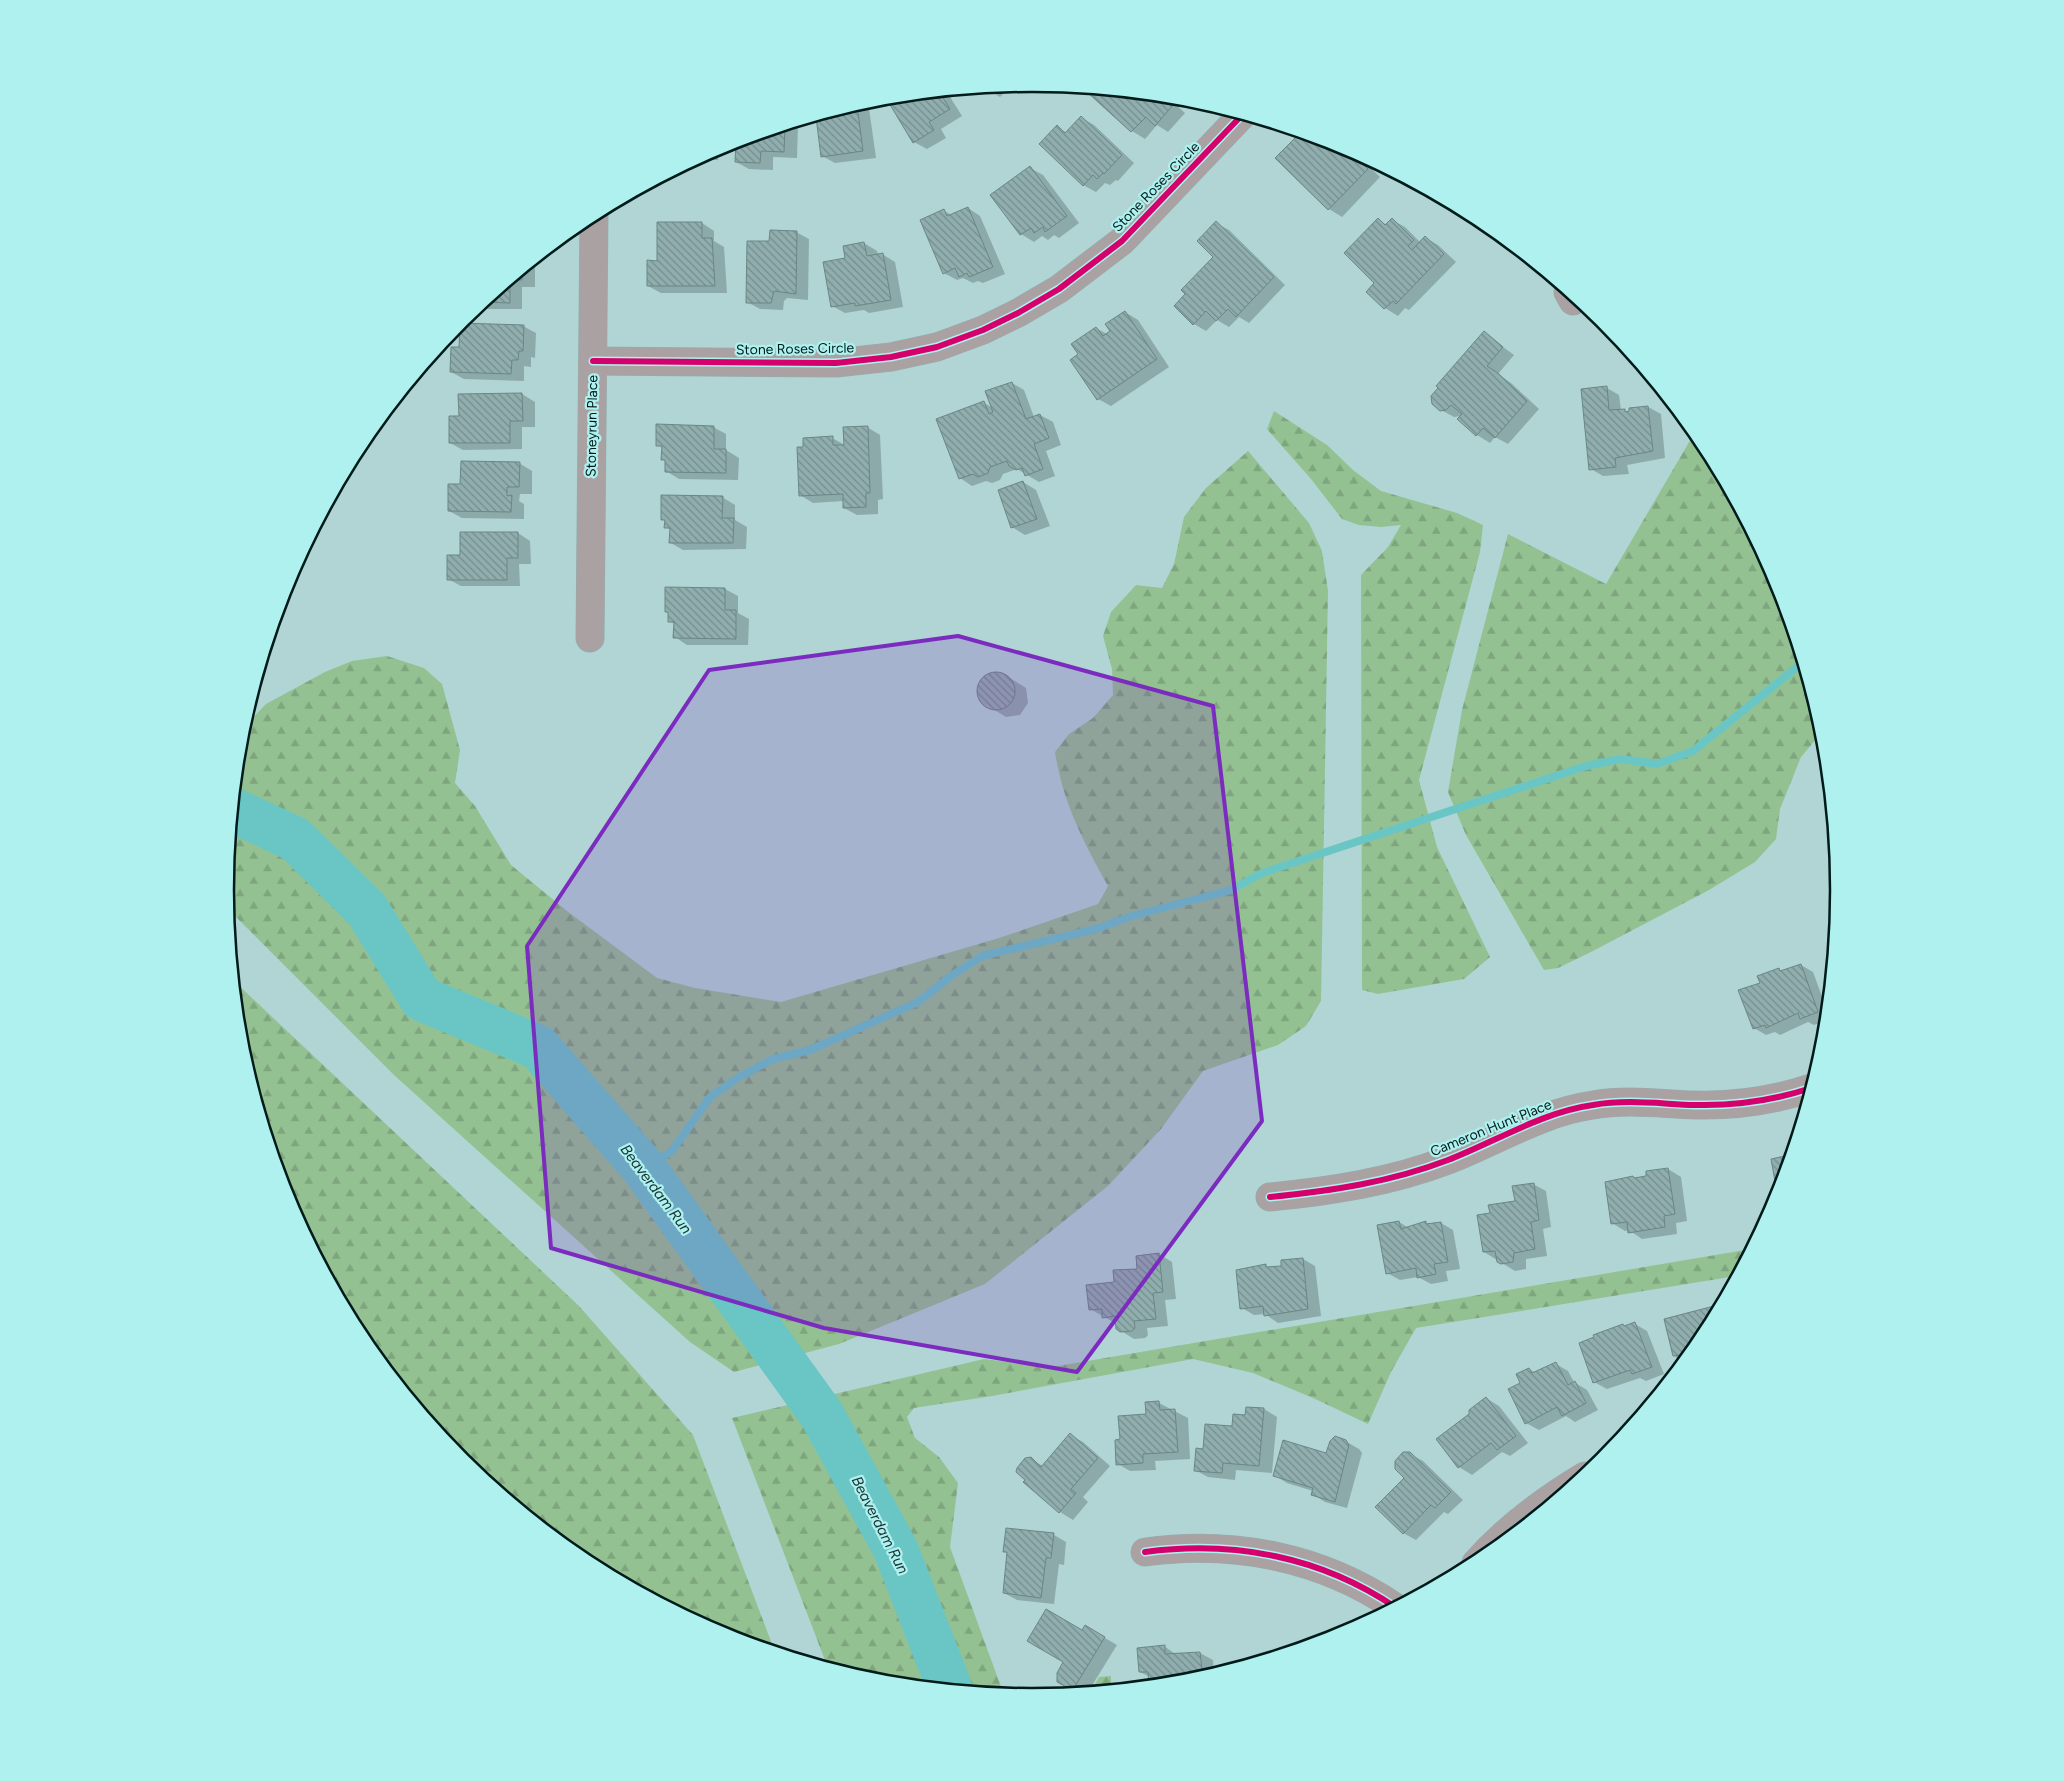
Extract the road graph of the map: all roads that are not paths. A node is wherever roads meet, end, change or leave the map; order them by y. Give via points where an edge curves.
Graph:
1 (1238, 120) edge
2 (594, 224) edge
3 (593, 361) junction
4 (590, 638) dead end
5 (1805, 1089) edge
6 (1270, 1197) dead end
7 (1535, 1509) edge
8 (1513, 1527) edge
9 (1146, 1552) dead end
10 (1390, 1603) edge

1 - 3 street, Stone Roses Circle via 1122,241 1097,262 1059,289 974,334 891,357 836,363
2 - 3 street, Stoneyrun Place
3 - 4 street, Stoneyrun Place
5 - 6 street, Cameron Hunt Place via 1745,1102 1592,1105 1559,1113 1447,1161 1391,1178 1330,1191
7 - 8 street
9 - 10 street via 1210,1548 1252,1551 1294,1560 1334,1574

